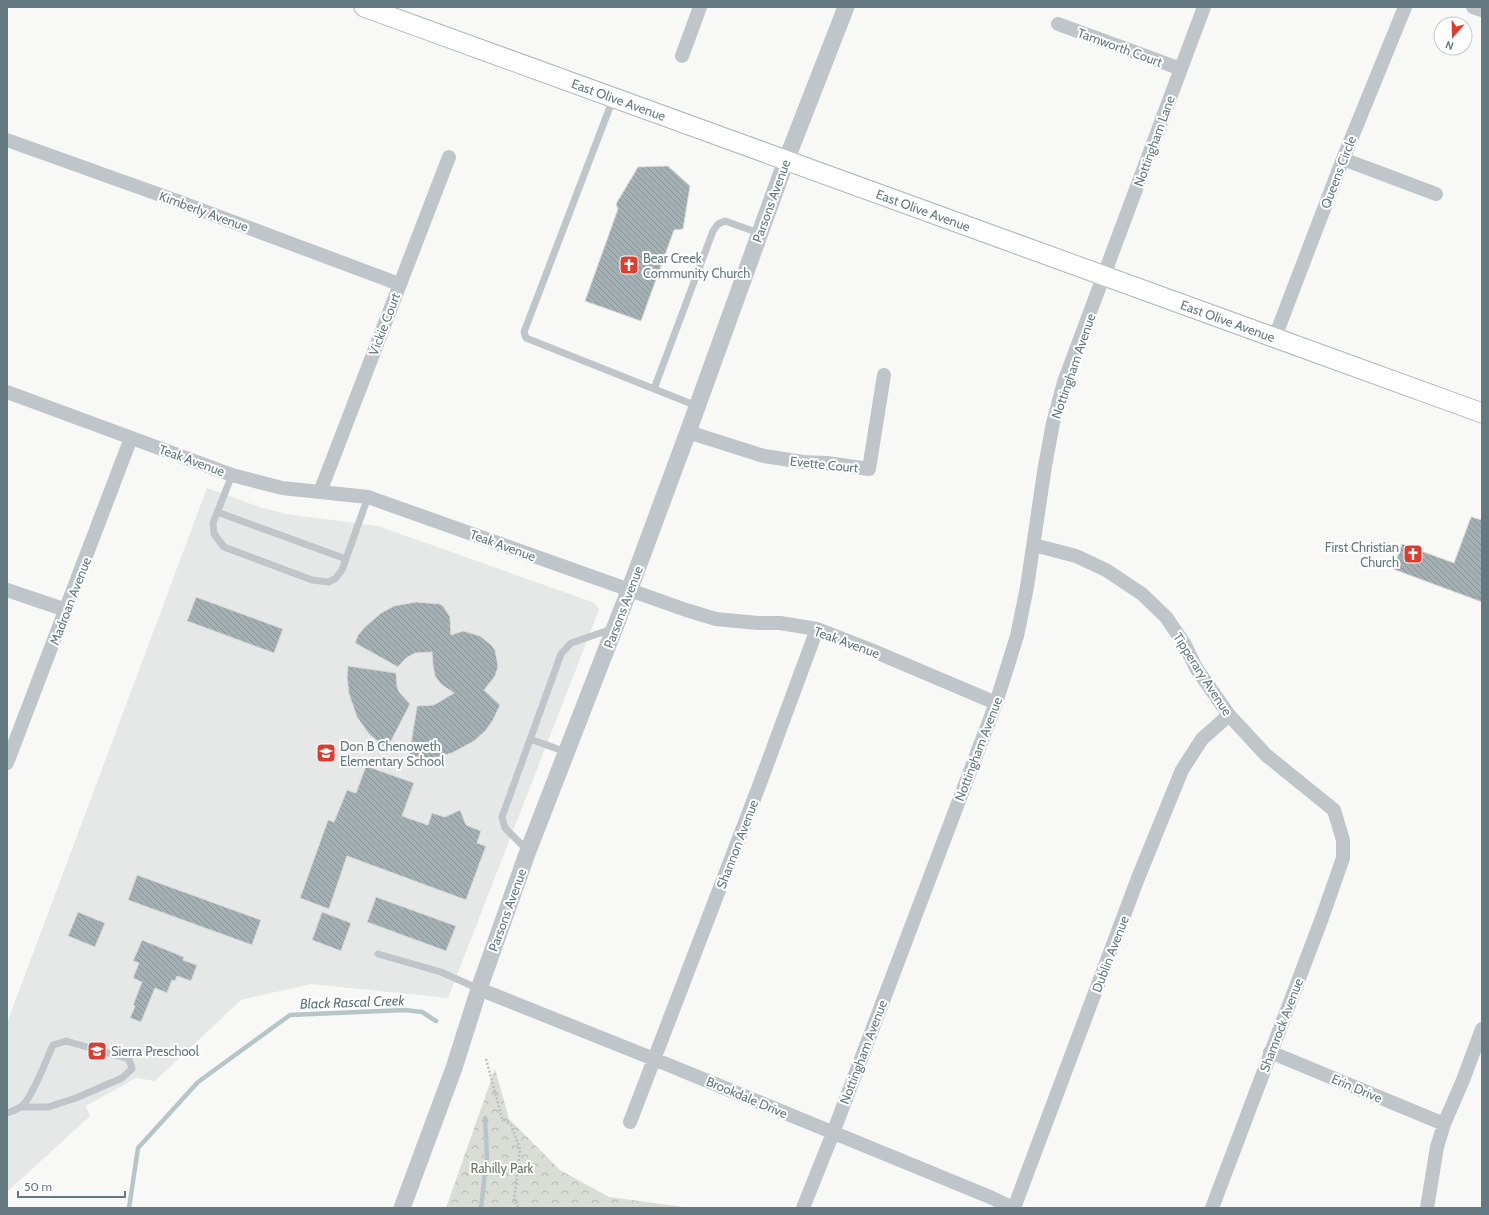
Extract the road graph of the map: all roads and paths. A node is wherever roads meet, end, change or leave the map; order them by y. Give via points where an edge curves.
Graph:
1 (364, 7) edge
2 (700, 7) edge
3 (846, 7) edge
4 (1204, 7) edge
5 (1405, 7) edge
6 (1472, 7) edge
7 (1482, 10) edge
8 (1058, 24) dead end
9 (682, 56) dead end
10 (1181, 69) junction
11 (613, 98) junction
12 (7, 140) edge
13 (449, 157) dead end
14 (1343, 159) junction
15 (786, 161) junction
16 (1436, 194) dead end
17 (760, 233) junction
18 (1104, 276) junction
19 (399, 284) junction
20 (1275, 337) junction
21 (884, 375) dead end
22 (654, 389) junction
23 (7, 392) edge
24 (698, 406) junction
25 (1482, 413) edge
26 (688, 432) junction
27 (131, 438) junction
28 (232, 475) junction
29 (320, 492) junction
30 (368, 497) junction
31 (217, 512) junction
32 (1034, 545) junction
33 (346, 559) junction
34 (7, 590) edge
35 (629, 591) junction
36 (66, 610) junction
37 (614, 629) junction
38 (817, 629) junction
39 (996, 703) junction
40 (1229, 715) junction
41 (530, 739) junction
42 (567, 752) junction
43 (8, 761) edge
44 (1343, 840) joint
45 (528, 851) junction
46 (378, 954) dead end
47 (479, 989) junction
48 (1482, 1029) edge
49 (1270, 1052) junction
50 (654, 1059) junction
51 (486, 1060) dead end
52 (20, 1107) junction
53 (7, 1113) edge
54 (630, 1122) dead end
55 (1444, 1124) junction
56 (833, 1133) junction
57 (402, 1208) edge
58 (519, 1208) edge
59 (803, 1208) edge
60 (1014, 1208) edge
61 (1212, 1208) edge
62 (1427, 1208) edge

1 - 11 main road, East Olive Avenue
2 - 9 street
3 - 15 street, Parsons Avenue
4 - 10 street, Nottingham Lane
5 - 14 street, Queens Circle
6 - 7 street
8 - 10 street, Tamworth Court
10 - 18 street, Nottingham Lane
11 - 15 main road, East Olive Avenue
11 - 22 lane via 524,332 526,338
12 - 19 street, Kimberly Avenue
13 - 19 street, Vickie Court
14 - 16 street
14 - 20 street, Queens Circle
15 - 17 street, Parsons Avenue
15 - 18 main road, East Olive Avenue
17 - 22 lane via 725,221 718,224 713,231
17 - 24 street, Parsons Avenue
18 - 20 main road, East Olive Avenue
18 - 32 street, Nottingham Avenue via 1064,382 1055,416
19 - 29 street, Vickie Court
20 - 25 main road, East Olive Avenue
21 - 26 street, Evette Court via 869,469 764,456
22 - 24 lane
23 - 27 street, Teak Avenue
24 - 26 street, Parsons Avenue
26 - 35 street, Parsons Avenue
27 - 28 street, Teak Avenue
27 - 36 street, Madroan Avenue
28 - 29 street, Teak Avenue via 282,488
28 - 31 lane
29 - 30 street, Teak Avenue
30 - 33 lane
30 - 35 street, Teak Avenue
31 - 33 lane
31 - 33 lane via 213,523 214,534 224,547 312,580 329,582 336,578
32 - 39 street, Nottingham Avenue via 1017,636
32 - 40 street, Tipperary Avenue via 1082,559 1106,570 1142,594 1166,617 1185,645 1196,668
34 - 36 street
35 - 37 street, Parsons Avenue
35 - 38 street, Teak Avenue via 716,619 780,623
36 - 43 street, Madroan Avenue
37 - 41 lane via 571,643 561,654
37 - 42 street, Parsons Avenue
38 - 39 street, Teak Avenue
38 - 50 street, Shannon Avenue via 760,786
39 - 56 street, Nottingham Avenue
40 - 44 street, Tipperary Avenue via 1266,754 1334,810
40 - 60 street, Dublin Avenue via 1202,739 1182,770 1135,886
41 - 42 lane
41 - 45 lane via 502,817 505,828
42 - 45 street, Parsons Avenue
44 - 49 street, Shamrock Avenue via 1343,858
45 - 47 street, Parsons Avenue
46 - 47 lane via 441,972
47 - 50 street, Brookdale Drive
47 - 57 street, Parsons Avenue via 454,1068
48 - 55 street
49 - 55 street, Erin Drive
49 - 61 street, Shamrock Avenue
50 - 54 street, Shannon Avenue
50 - 56 street, Brookdale Drive
51 - 58 path via 502,1118 511,1125 520,1149 514,1200
52 - 52 lane via 48,1107 122,1078 132,1069 129,1059 66,1041 53,1045 31,1092 24,1105
52 - 53 lane
55 - 62 street via 1437,1147
56 - 59 street, Nottingham Avenue
56 - 60 street, Brookdale Drive

